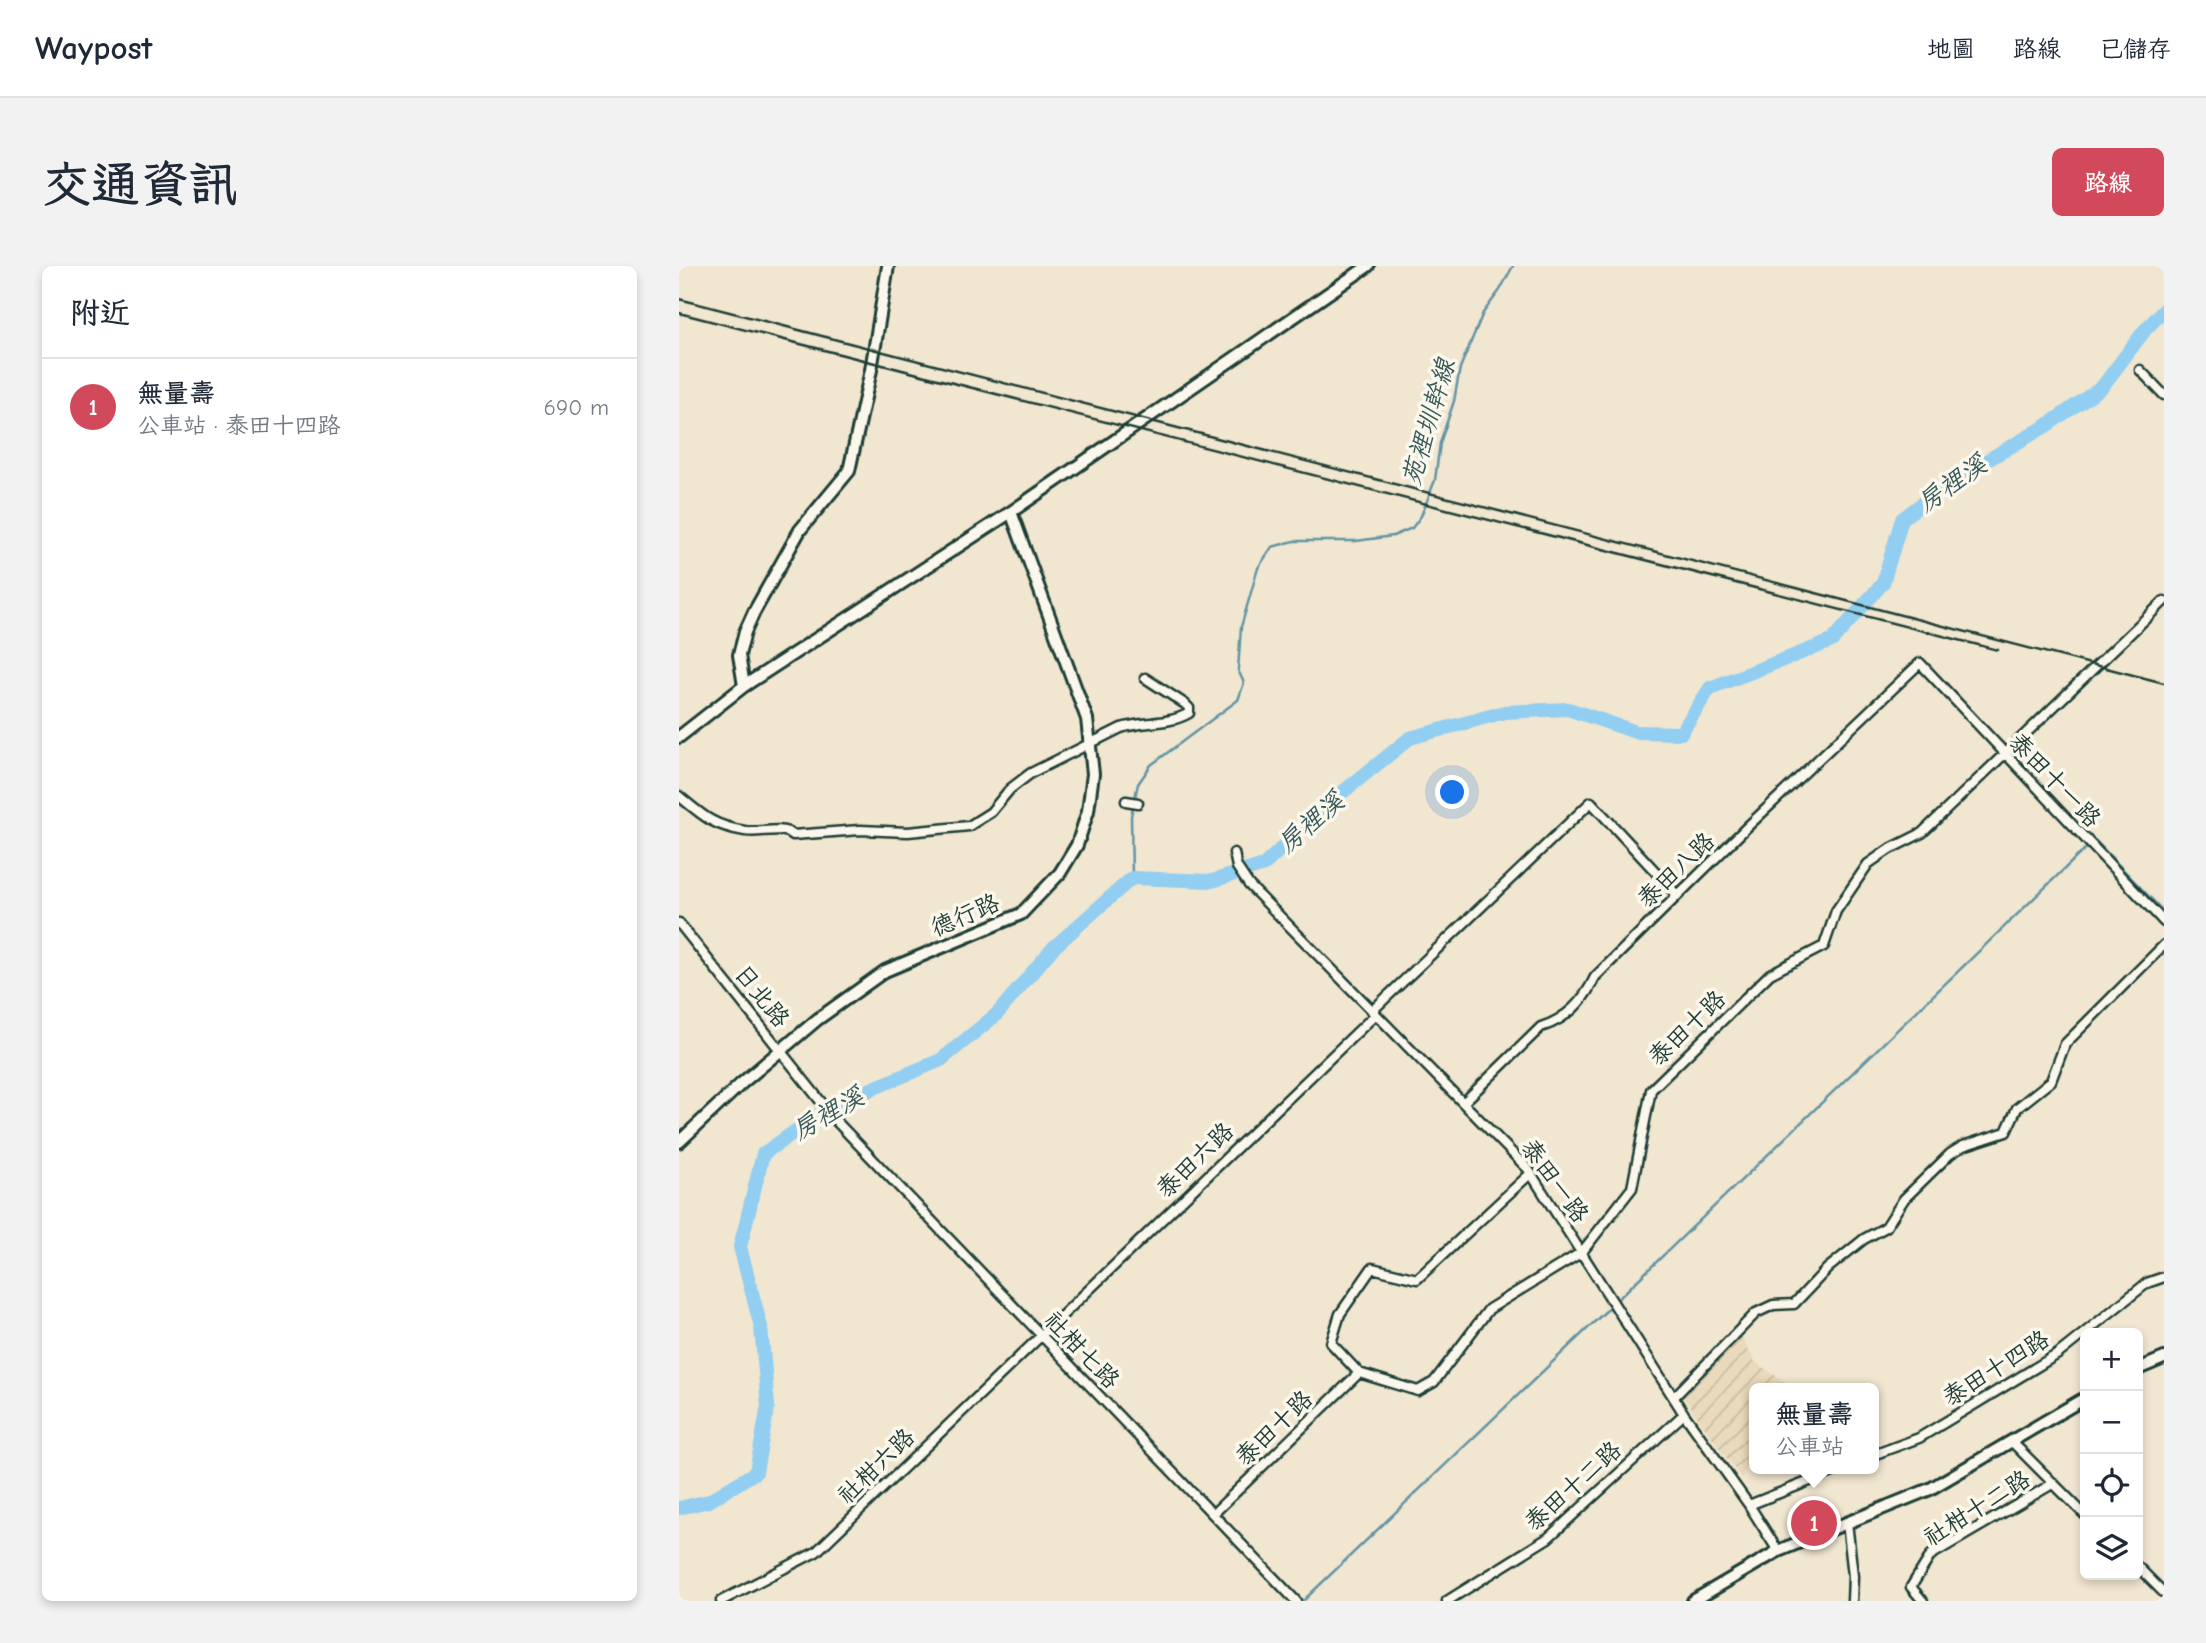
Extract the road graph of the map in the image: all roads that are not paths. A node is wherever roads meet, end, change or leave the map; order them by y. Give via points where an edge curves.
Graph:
1 (888, 266) edge
2 (1368, 266) edge
3 (2140, 370) dead end
4 (2164, 395) edge
5 (1011, 512) junction
6 (2164, 601) edge
7 (1920, 663) joint
8 (1145, 678) dead end
9 (744, 686) junction
10 (679, 737) edge
11 (1091, 743) junction
12 (2004, 755) junction
13 (679, 796) edge
14 (1126, 801) dead end
15 (1138, 803) dead end
16 (1234, 853) dead end
17 (1677, 895) junction
18 (2164, 922) edge
19 (681, 929) edge
20 (2164, 945) edge
21 (1374, 1012) junction
22 (781, 1051) junction
23 (1463, 1103) junction
24 (840, 1125) joint
25 (679, 1142) edge
26 (1531, 1173) junction
27 (1582, 1252) junction
28 (2164, 1277) edge
29 (1041, 1334) junction
30 (2164, 1358) edge
31 (2143, 1368) edge
32 (1359, 1373) junction
33 (1675, 1396) junction
34 (2080, 1401) edge
35 (1684, 1413) junction
36 (2011, 1441) junction
37 (1879, 1453) edge
38 (1827, 1474) edge
39 (2054, 1483) junction
40 (1749, 1505) junction
41 (2080, 1510) edge
42 (1213, 1514) junction
43 (1847, 1522) junction
44 (1777, 1551) junction
45 (2143, 1572) edge
46 (2164, 1593) edge
47 (721, 1601) edge
48 (1296, 1601) edge
49 (1447, 1601) edge
50 (1693, 1601) edge
51 (1852, 1601) edge
52 (1923, 1601) edge

1 - 9 street via 849,471 800,530 750,622 739,655
2 - 5 street
3 - 4 street
5 - 9 street
5 - 11 street, 德行路 via 1087,719
6 - 12 street, 泰田十路
7 - 12 street, 泰田十一路
7 - 17 street, 泰田八路
8 - 11 street via 1185,704 1189,712 1169,722 1121,728
9 - 10 street
11 - 13 street via 1031,773 991,812 961,828 793,835 784,830 747,832 709,821
11 - 22 street, 德行路 via 1088,811 1077,845 1060,873 1021,914 885,971
12 - 18 street, 泰田十一路
12 - 27 street, 泰田十路 via 1922,834 1868,864 1836,911 1824,946 1770,974 1651,1090 1632,1188
14 - 15 street
16 - 21 street, 泰田一路 via 1244,880
17 - 21 street, 泰田六路 via 1591,802
17 - 23 street, 泰田八路 via 1595,977 1586,997 1557,1022 1541,1027
19 - 22 street, 日北路
20 - 33 street via 2065,1044 2051,1081 2017,1108 2005,1132 1950,1154 1904,1199 1886,1227 1828,1268 1794,1304 1773,1305 1756,1313
21 - 23 street, 泰田一路
21 - 29 street, 泰田六路
22 - 24 street, 日北路
22 - 25 street, 德行路
23 - 26 street, 泰田一路
24 - 29 street, 社柑七路
26 - 27 street, 泰田一路
26 - 32 street via 1417,1279 1372,1268 1340,1314 1331,1343
27 - 32 street, 泰田十路 via 1489,1309 1434,1382 1418,1391
27 - 33 street, 泰田一路
28 - 37 street, 泰田十四路 via 2147,1283 2058,1354 1919,1438
29 - 42 street, 社柑七路
29 - 47 street, 社柑六路 via 816,1552
30 - 31 street
32 - 42 street, 泰田十路
33 - 35 street, 泰田一路
34 - 36 street
35 - 40 street, 泰田一路
35 - 49 street, 泰田十二路 via 1548,1538
36 - 39 street
36 - 43 street via 1930,1489
38 - 40 street
39 - 41 street
39 - 52 street, 社柑十二路 via 1931,1555 1911,1587
40 - 44 street, 泰田一路
42 - 48 street, 社柑七路
43 - 44 street
43 - 51 street
44 - 50 street
45 - 46 street

